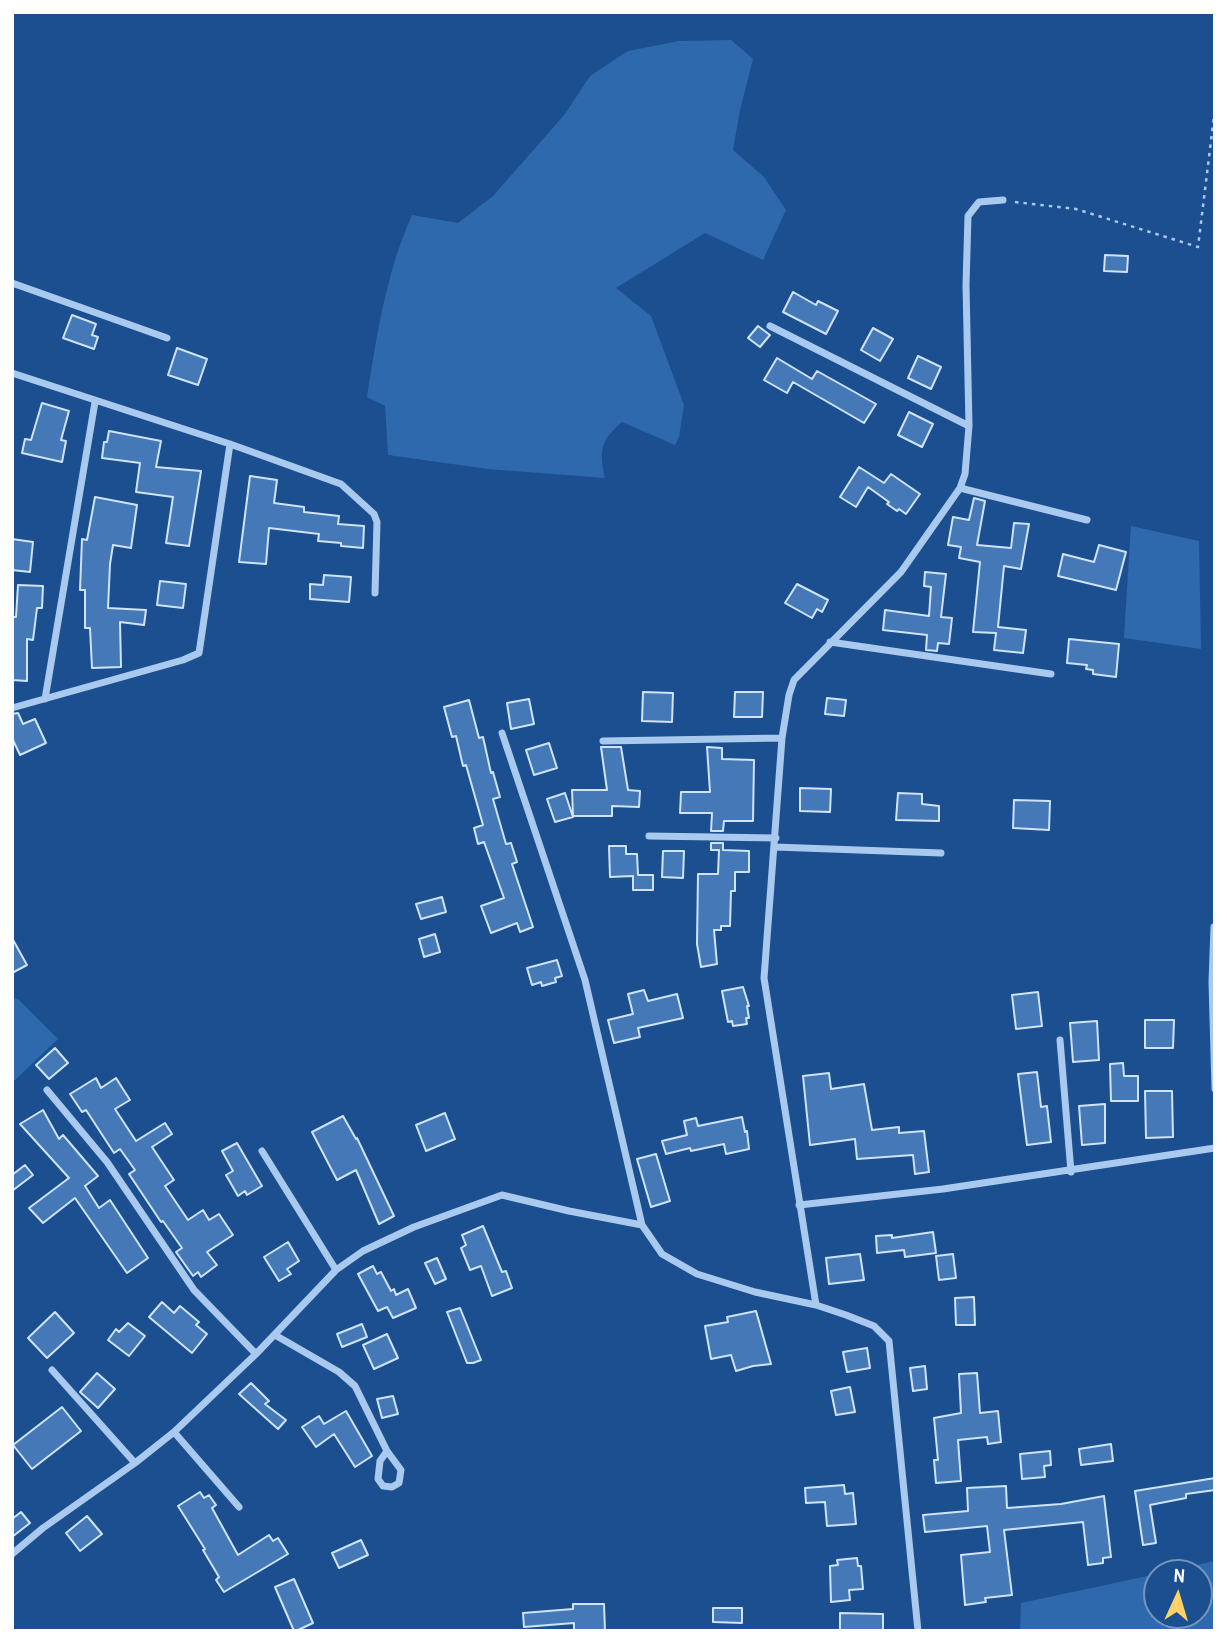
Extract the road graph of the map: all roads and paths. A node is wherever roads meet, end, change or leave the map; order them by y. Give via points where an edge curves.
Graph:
1 (1215, 108) edge
2 (1003, 200) joint
3 (12, 283) edge
4 (770, 326) dead end
5 (167, 338) dead end
6 (12, 373) edge
7 (94, 402) junction
8 (970, 426) junction
9 (230, 444) junction
10 (960, 488) junction
11 (1087, 520) dead end
12 (375, 593) dead end
13 (830, 642) junction
14 (1051, 674) dead end
15 (45, 699) junction
16 (12, 708) edge
17 (502, 733) dead end
18 (782, 738) junction
19 (603, 741) dead end
20 (649, 836) dead end
21 (776, 843) junction
22 (941, 853) dead end
23 (1214, 927) edge
24 (1060, 1040) dead end
25 (47, 1090) dead end
26 (1215, 1090) edge
27 (1215, 1148) edge
28 (262, 1151) dead end
29 (1071, 1172) junction
30 (799, 1205) junction
31 (642, 1225) junction
32 (336, 1270) junction
33 (816, 1305) junction
34 (275, 1335) junction
35 (256, 1354) junction
36 (52, 1370) dead end
37 (174, 1432) junction
38 (387, 1451) junction
39 (135, 1463) junction
40 (239, 1507) dead end
41 (12, 1554) edge
42 (918, 1631) edge

1 - 2 path via 1198,247 1076,209
2 - 8 street via 979,202 968,216
3 - 5 street
4 - 8 street
6 - 7 street
7 - 9 street
7 - 15 street
8 - 10 street
9 - 12 street via 341,484 374,514
9 - 15 street via 199,653
10 - 11 street
10 - 13 street via 901,572
13 - 14 street
13 - 18 street via 794,680
15 - 16 street
17 - 31 street via 585,980
18 - 19 street
18 - 21 street
20 - 21 street
21 - 22 street
21 - 30 street via 764,978
23 - 26 street
24 - 29 street
25 - 35 street via 107,1162 194,1290
27 - 29 street
28 - 32 street
29 - 30 street
30 - 33 street
31 - 32 street via 502,1195 414,1227 363,1251
31 - 33 street via 662,1254 697,1274
32 - 34 street
33 - 42 street via 874,1326 889,1341
34 - 35 street
34 - 38 street via 355,1386
35 - 37 street
36 - 39 street
37 - 39 street
37 - 40 street
38 - 38 street via 380,1461 378,1479 383,1486 392,1487 399,1483 401,1470
39 - 41 street

